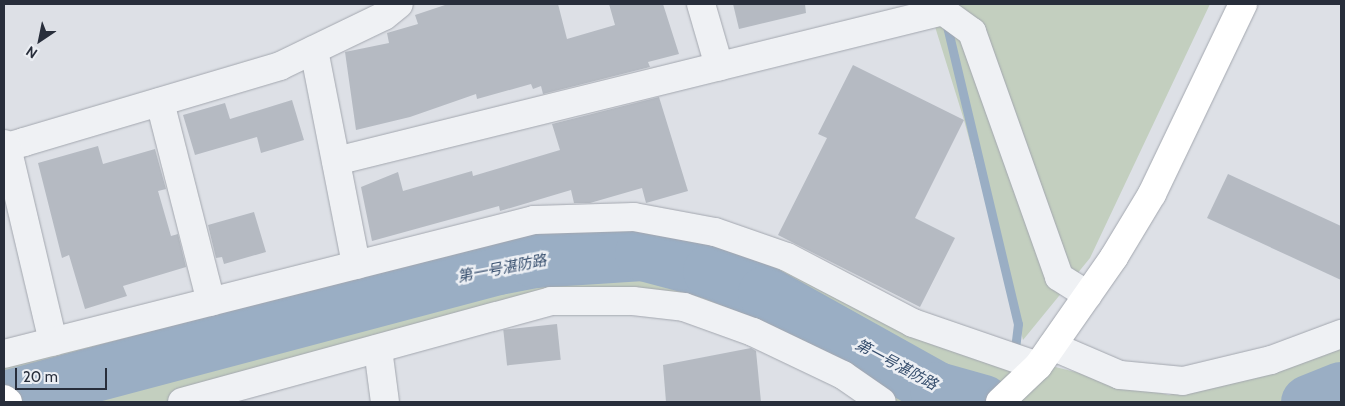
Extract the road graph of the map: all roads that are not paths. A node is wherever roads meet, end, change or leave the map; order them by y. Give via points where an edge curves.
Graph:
1 (399, 4) edge
2 (701, 4) edge
3 (1243, 4) edge
4 (314, 50) junction
5 (719, 66) junction
6 (160, 102) junction
7 (5, 146) edge
8 (336, 161) junction
9 (356, 265) junction
10 (1088, 295) junction
11 (211, 302) junction
12 (1341, 334) edge
13 (52, 342) junction
14 (378, 348) junction
15 (4, 354) edge
16 (1045, 356) junction
17 (4, 399) edge
18 (8, 402) edge
19 (182, 402) edge
20 (385, 402) edge
21 (882, 402) edge
22 (1000, 402) edge

1 - 4 street via 384,16
2 - 5 street
3 - 10 street via 1152,194
4 - 6 street via 280,66
4 - 8 street
5 - 8 street
5 - 10 street via 943,11 972,32 1059,277
6 - 7 street
6 - 11 street
7 - 13 street
8 - 9 street
9 - 11 street
9 - 16 street via 534,220 634,217 715,232 786,257 913,324
10 - 16 street
11 - 13 street
12 - 16 street via 1271,360 1183,380 1120,376
13 - 15 street
14 - 19 street
14 - 20 street
14 - 21 street via 551,301 633,301 684,307 753,332 843,375
16 - 22 street
17 - 18 street

